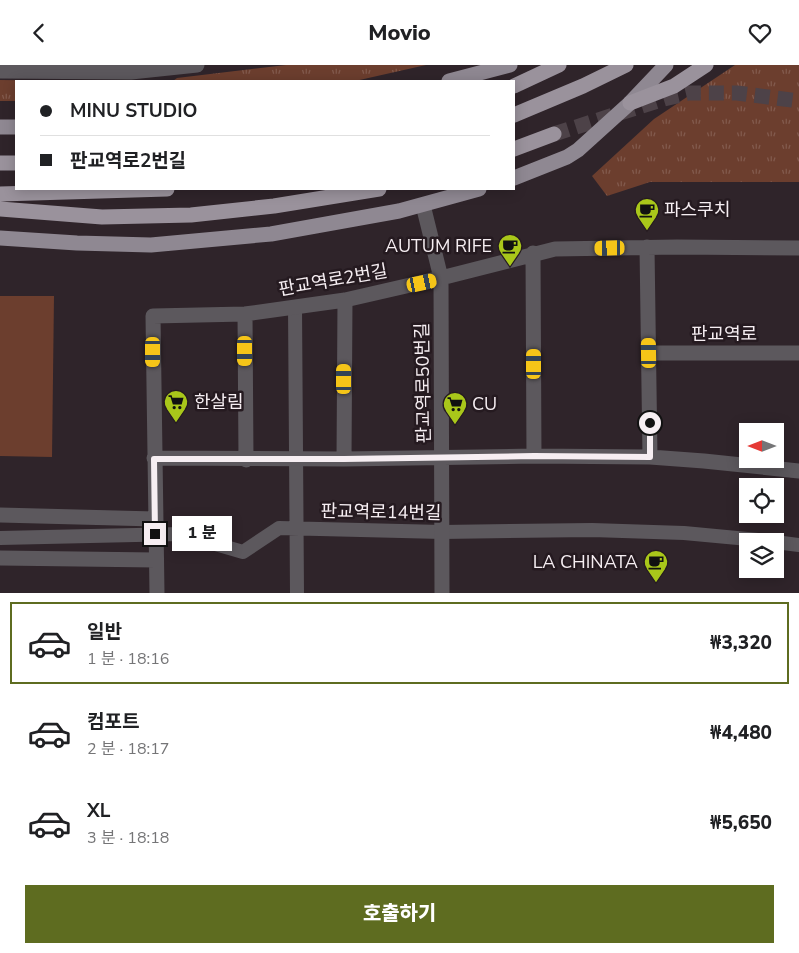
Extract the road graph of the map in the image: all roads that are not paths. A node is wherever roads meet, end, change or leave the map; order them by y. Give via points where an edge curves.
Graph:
1 (197, 65) edge
2 (510, 65) edge
3 (559, 65) edge
4 (626, 65) edge
5 (666, 65) edge
6 (706, 65) edge
7 (31, 68) edge
8 (0, 71) edge
9 (146, 72) edge
10 (453, 80) edge
11 (515, 86) edge
12 (630, 103) junction
13 (515, 115) edge
14 (0, 127) edge
15 (15, 127) edge
16 (554, 134) tunnel mouth
17 (515, 149) edge
18 (0, 163) edge
19 (15, 163) edge
20 (515, 178) edge
21 (134, 190) edge
22 (373, 190) edge
23 (476, 190) edge
24 (0, 194) edge
25 (423, 205) junction
26 (0, 209) edge
27 (0, 238) edge
28 (648, 247) junction
29 (799, 248) edge
30 (534, 253) junction
31 (441, 278) junction
32 (345, 300) junction
33 (295, 307) junction
34 (245, 314) junction
35 (649, 353) junction
36 (799, 353) edge
37 (534, 456) junction
38 (442, 457) junction
39 (650, 457) junction
40 (154, 459) junction
41 (246, 459) junction
42 (296, 459) junction
43 (344, 459) junction
44 (799, 471) edge
45 (0, 515) edge
46 (155, 519) junction
47 (297, 529) junction
48 (442, 532) junction
49 (155, 537) junction
50 (0, 538) edge
51 (739, 538) edge
52 (784, 543) edge
53 (799, 545) edge
54 (0, 558) edge
55 (156, 560) junction
56 (157, 593) edge
57 (297, 593) edge
58 (442, 593) edge

1 - 9 street
2 - 10 main road
3 - 11 highway
4 - 13 highway
5 - 12 main road
6 - 12 highway via 674,86
7 - 8 street
7 - 9 street
12 - 20 main road via 578,150
14 - 15 main road
16 - 17 highway
18 - 19 highway
21 - 24 highway
22 - 26 highway via 182,216 102,217
23 - 25 main road
25 - 27 main road via 271,234 151,245
25 - 31 street, 판교역로50번길
28 - 29 street, 판교역로2번길
28 - 30 street, 판교역로2번길 via 555,249
28 - 35 street
30 - 31 street, 판교역로2번길
30 - 37 street
31 - 32 street, 판교역로2번길
31 - 38 street, 판교역로50번길
32 - 33 street, 판교역로2번길
32 - 43 street
33 - 34 street, 판교역로2번길
33 - 42 street
34 - 40 street, 판교역로2번길 via 153,316
34 - 41 street
35 - 36 street, 판교역로
35 - 39 street
37 - 38 street
37 - 39 street
38 - 43 street
38 - 48 street, 판교역로50번길
39 - 44 street
40 - 41 street
40 - 46 street, 판교역로2번길
41 - 42 street
42 - 43 street
42 - 47 street
45 - 46 street
46 - 49 street, 판교역로2번길
47 - 48 street, 판교역로14번길
47 - 49 street, 판교역로14번길 via 279,528 243,552 181,534
47 - 57 street
48 - 51 street, 판교역로14번길 via 592,530
48 - 58 street, 판교역로50번길
49 - 50 street, 판교역로14번길
49 - 55 street, 판교역로2번길
52 - 53 street
54 - 55 street
55 - 56 street, 판교역로2번길

